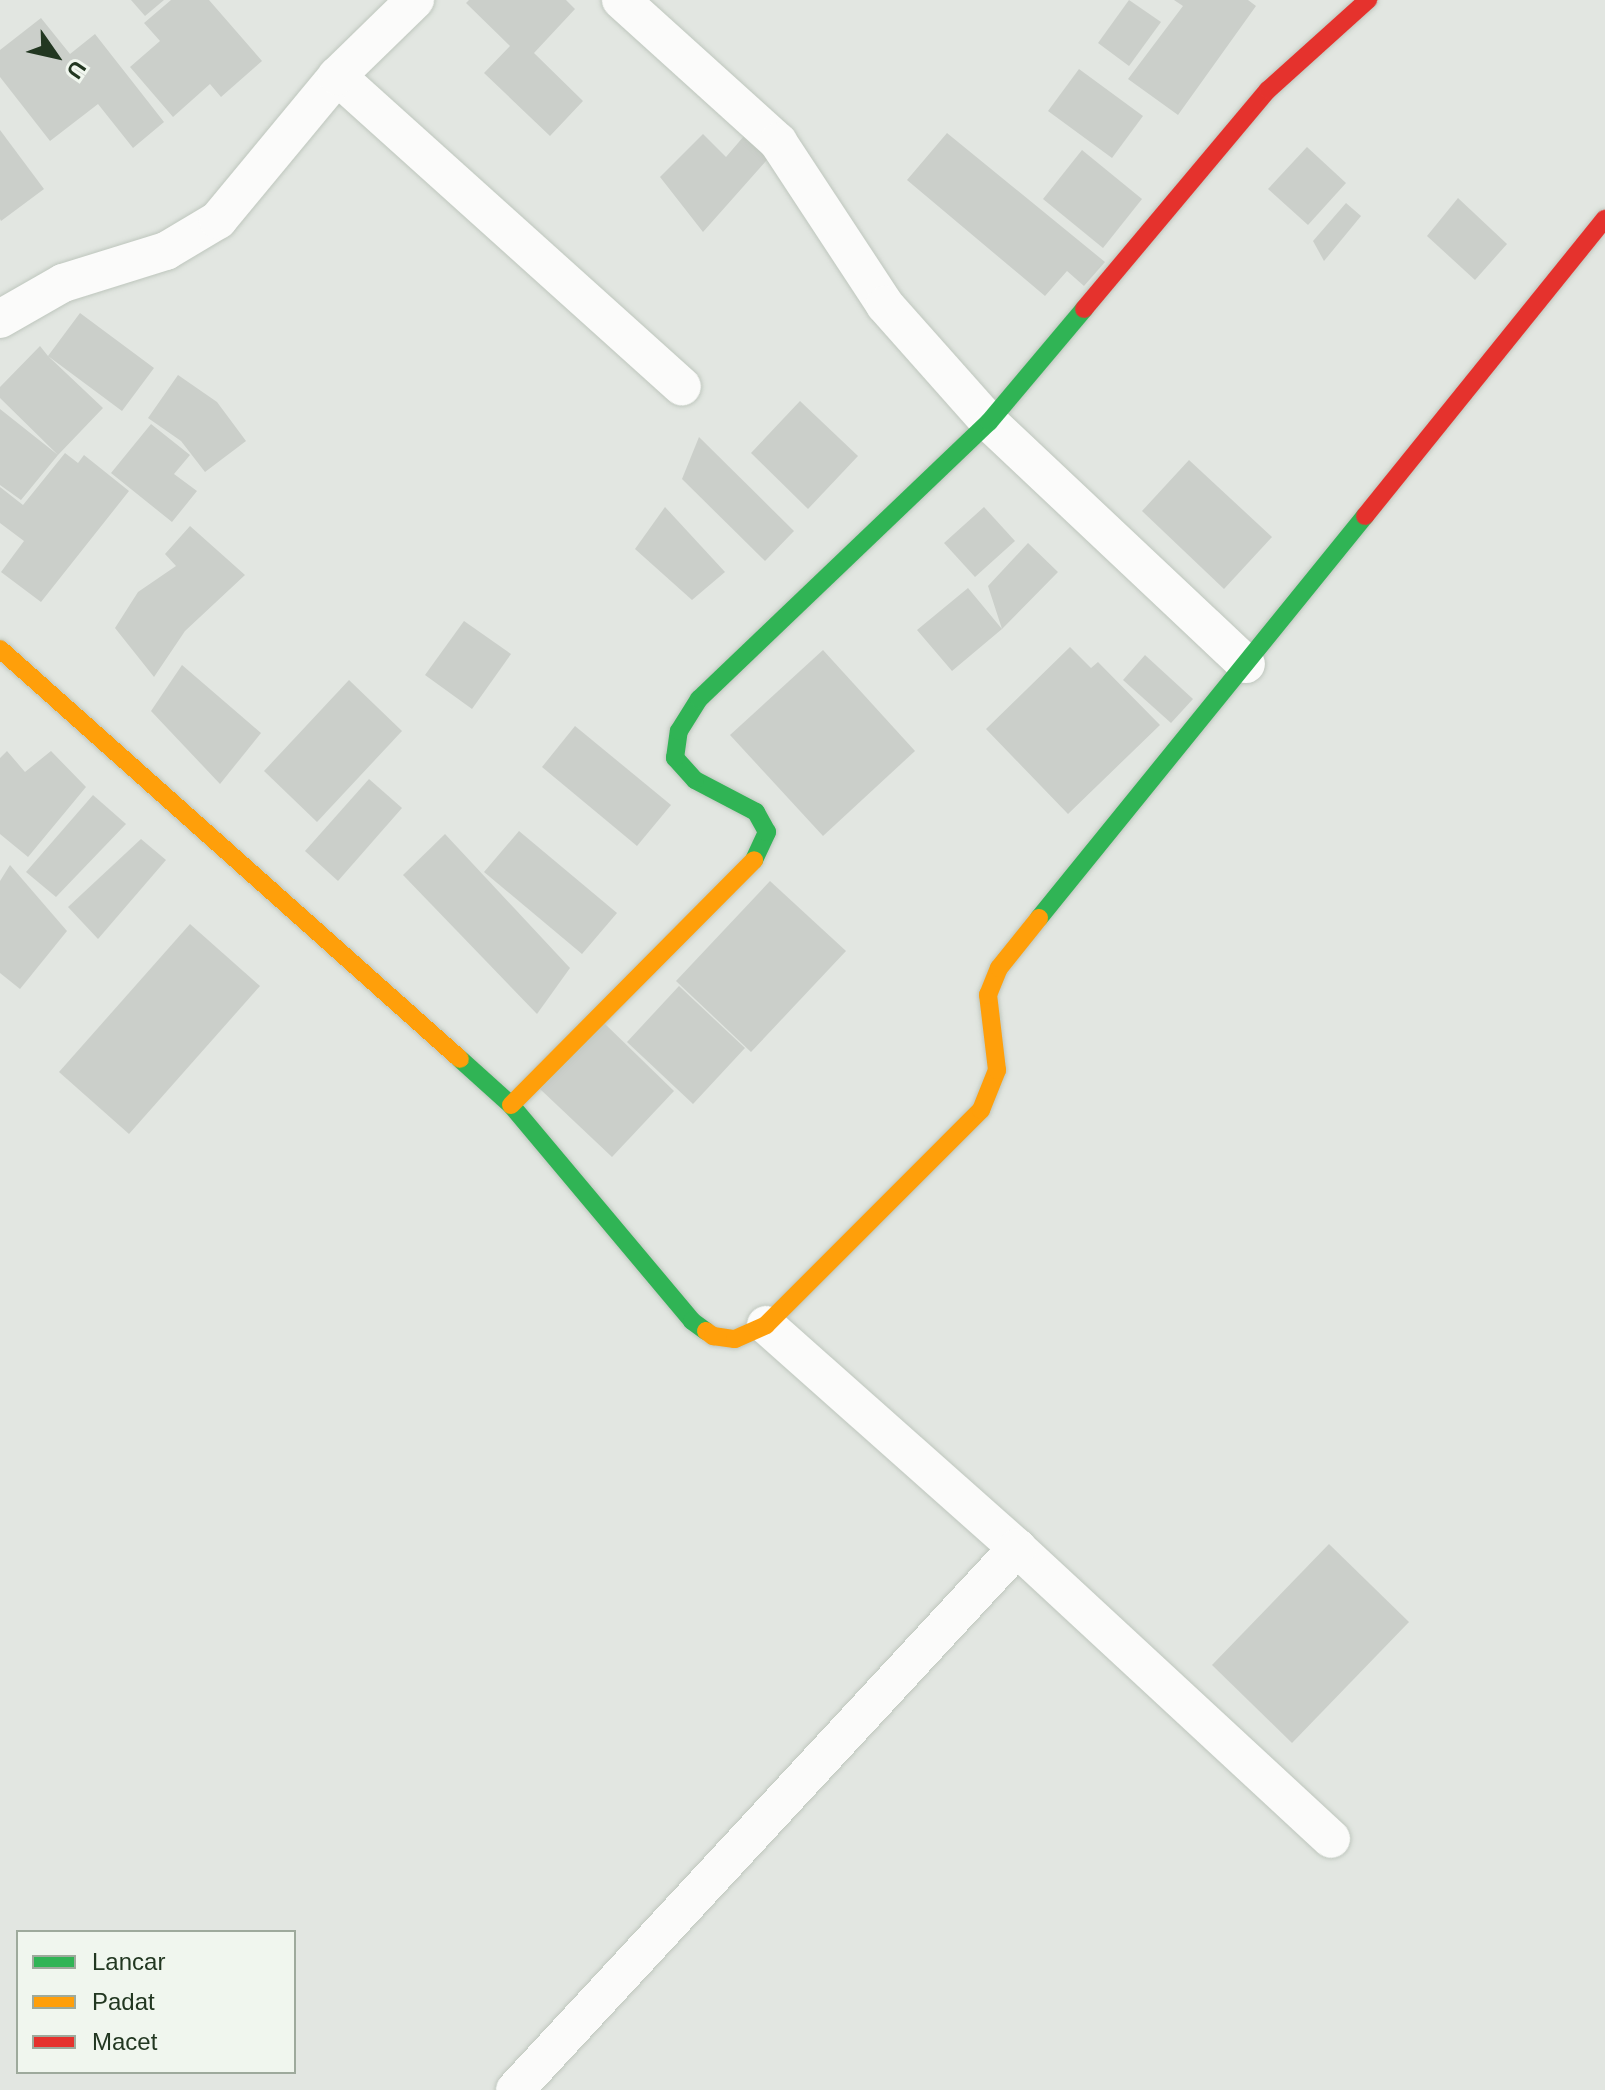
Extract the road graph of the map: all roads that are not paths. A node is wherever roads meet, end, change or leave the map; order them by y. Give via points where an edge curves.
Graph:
1 (415, 0) edge
2 (621, 0) edge
3 (1368, 0) edge
4 (337, 76) junction
5 (1605, 219) edge
6 (0, 319) edge
7 (682, 387) dead end
8 (989, 422) junction
9 (5, 663) edge
10 (1246, 664) junction
11 (511, 1105) junction
12 (766, 1325) junction
13 (1017, 1548) junction
14 (1331, 1839) dead end
15 (515, 2090) edge

1 - 4 street
2 - 8 street via 778,142 885,305
3 - 8 street via 1268,90
4 - 6 street via 218,220 166,251 63,283
4 - 7 street
5 - 10 street
8 - 10 street
8 - 11 street via 699,699 679,731 675,758 695,780 756,812 767,832 757,857
9 - 11 street
10 - 12 street via 999,968 988,995 997,1070 981,1110
11 - 12 street via 692,1321 723,1340
12 - 13 street
13 - 14 street
13 - 15 street

